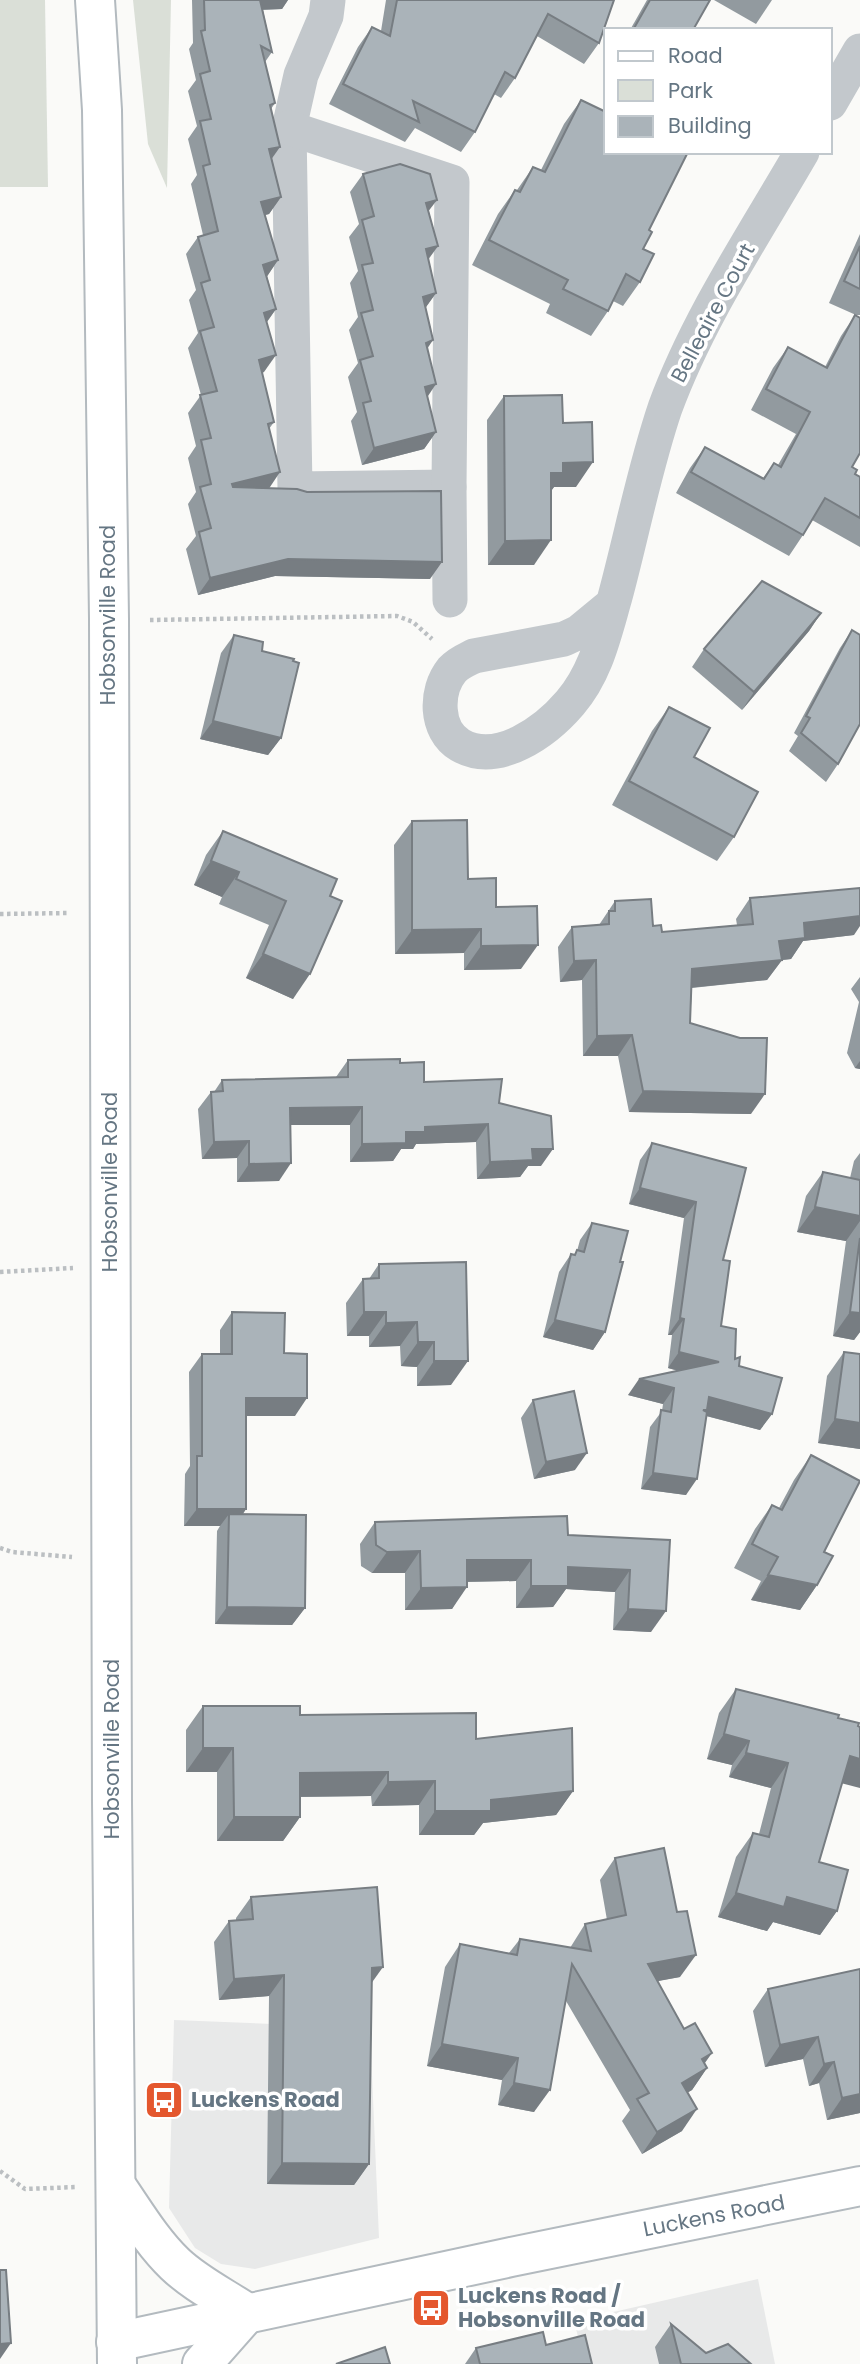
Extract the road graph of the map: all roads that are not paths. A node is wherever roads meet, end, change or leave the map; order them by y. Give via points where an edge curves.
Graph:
1 (95, 0) edge
2 (328, 0) edge
3 (860, 51) edge
4 (832, 100) edge
5 (289, 128) junction
6 (801, 154) edge
7 (449, 487) junction
8 (450, 600) dead end
9 (613, 604) junction
10 (860, 2186) edge
11 (117, 2187) junction
12 (247, 2313) junction
13 (116, 2353) edge
14 (202, 2364) edge

1 - 11 main road, Hobsonville Road via 102,110 109,619
2 - 5 street via 326,16 301,75
3 - 4 street
5 - 7 street via 452,182
5 - 7 street via 295,489
6 - 9 street, Belleaire Court via 681,369 652,448
7 - 8 street
9 - 9 street, Belleaire Court via 587,681 547,724 526,741 496,751 457,744 440,715 439,703 452,670 474,656 564,639 587,627
10 - 12 main road, Luckens Road
11 - 12 main road via 177,2266
11 - 13 main road, Hobsonville Road
12 - 13 main road, Luckens Road
12 - 14 main road

